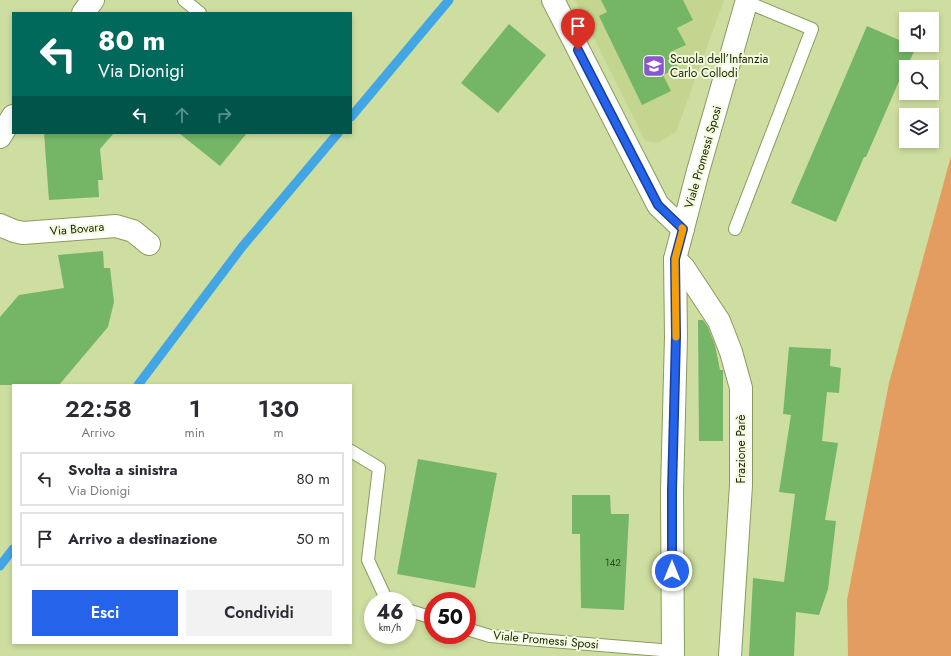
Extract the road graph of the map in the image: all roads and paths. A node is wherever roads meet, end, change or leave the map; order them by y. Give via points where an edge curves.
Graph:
1 (93, 0) edge
2 (184, 0) edge
3 (553, 0) edge
4 (747, 1) edge
5 (84, 12) edge
6 (199, 12) edge
7 (12, 118) edge
8 (0, 137) edge
9 (0, 225) edge
10 (683, 229) junction
11 (735, 229) dead end
12 (149, 244) dead end
13 (675, 259) junction
14 (352, 451) edge
15 (383, 592) edge
16 (476, 632) edge
17 (673, 653) edge
18 (730, 656) edge

1 - 5 street
2 - 6 lane
3 - 10 street via 658,205
4 - 10 street, Viale Promessi Sposi
4 - 11 lane, Viale Promessi Sposi via 812,29
7 - 8 street
9 - 12 street, Via Bovara via 23,233 116,226 133,231
10 - 13 street, Viale Promessi Sposi
13 - 17 street, Viale Promessi Sposi
13 - 18 street, Frazione Parè via 684,268 719,321 741,388 742,485
14 - 15 lane via 379,468 368,560
16 - 17 lane, Viale Promessi Sposi via 490,636

